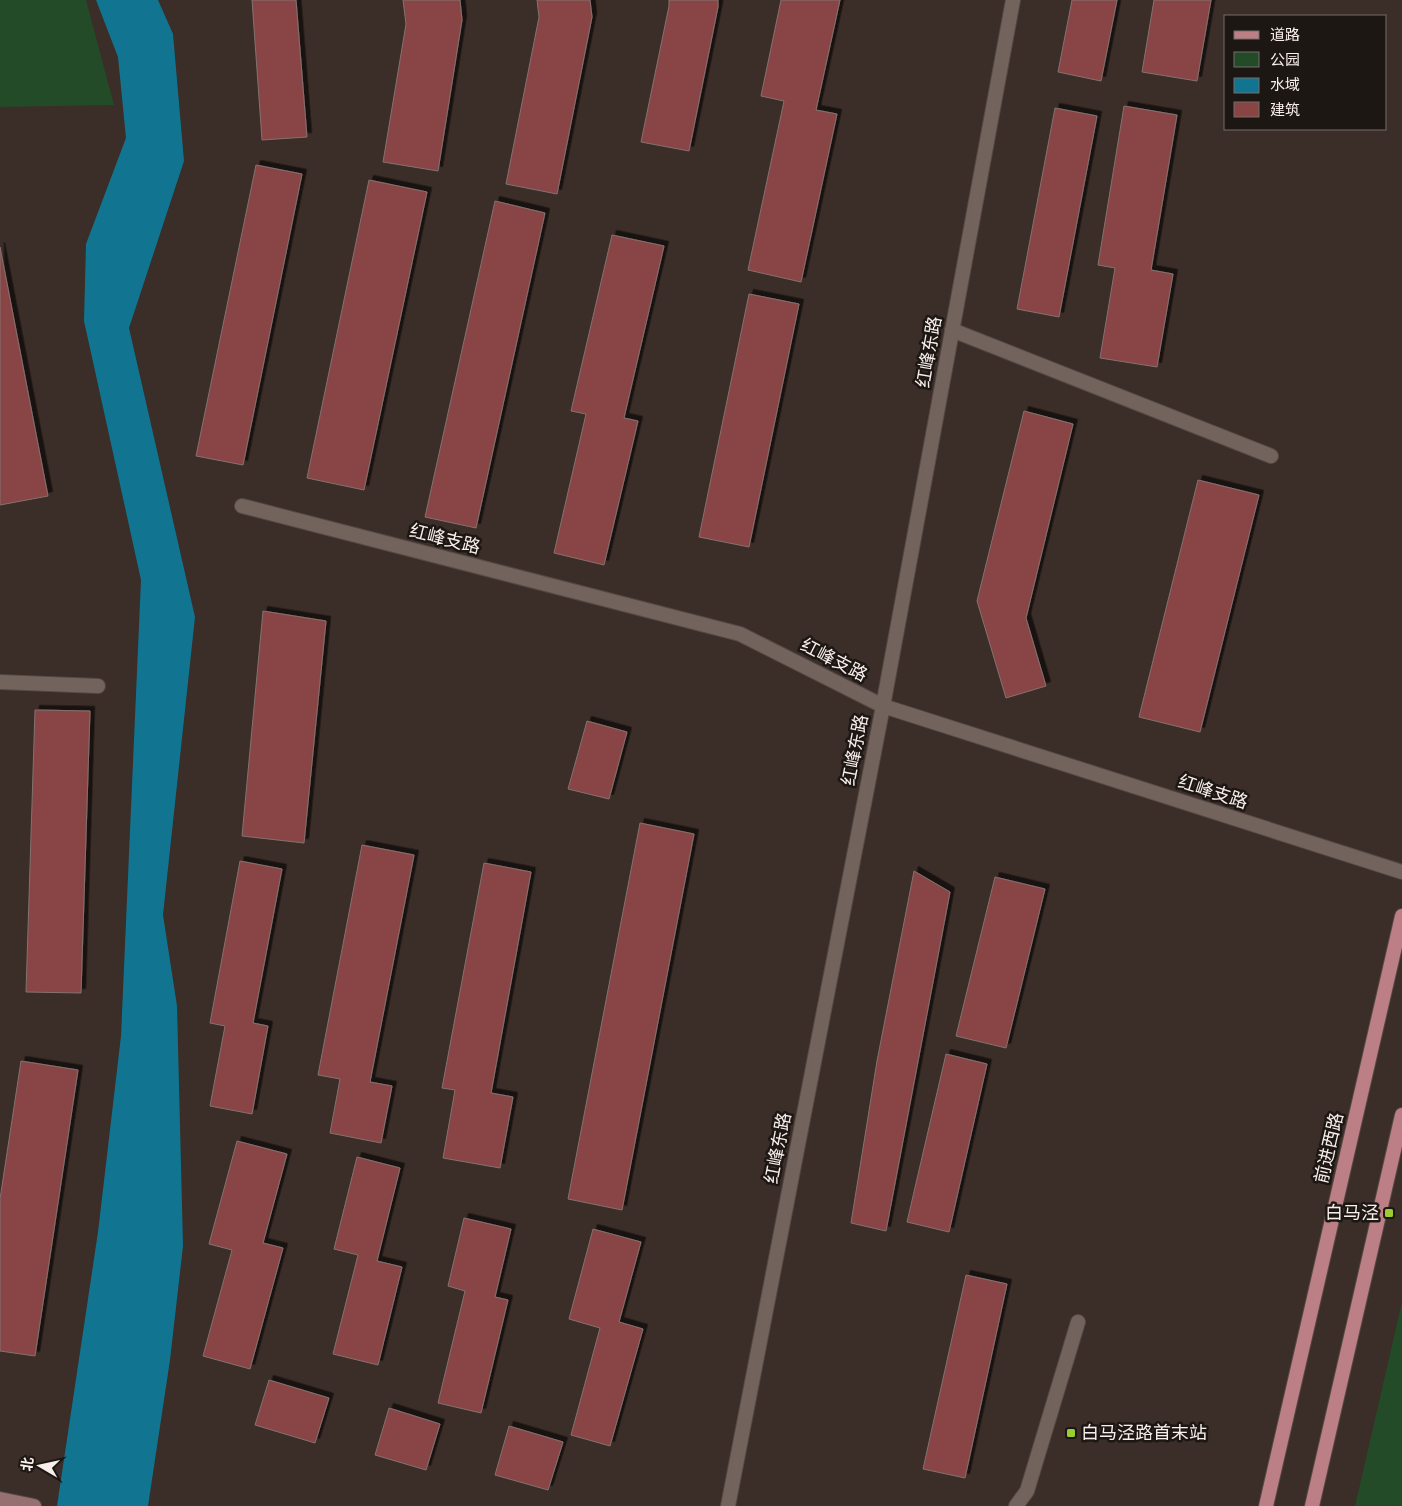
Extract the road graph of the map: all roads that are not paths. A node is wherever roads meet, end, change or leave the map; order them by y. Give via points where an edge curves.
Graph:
1 (1013, 0) edge
2 (952, 330) junction
3 (1271, 456) dead end
4 (242, 506) dead end
5 (0, 682) edge
6 (98, 686) dead end
7 (882, 706) junction
8 (1402, 872) edge
9 (1402, 916) edge
10 (1402, 1115) edge
11 (1078, 1322) dead end
12 (0, 1499) edge
13 (31, 1505) edge
14 (728, 1506) edge
15 (1016, 1506) edge
16 (1266, 1506) edge
17 (1312, 1506) edge

1 - 2 street, 红峰东路
2 - 3 street
2 - 7 street, 红峰东路
4 - 7 street, 红峰支路 via 740,634
5 - 6 street
7 - 8 street, 红峰支路
7 - 14 street, 红峰东路
9 - 16 main road, 前进西路
10 - 17 main road
11 - 15 street via 1027,1491
12 - 13 main road

